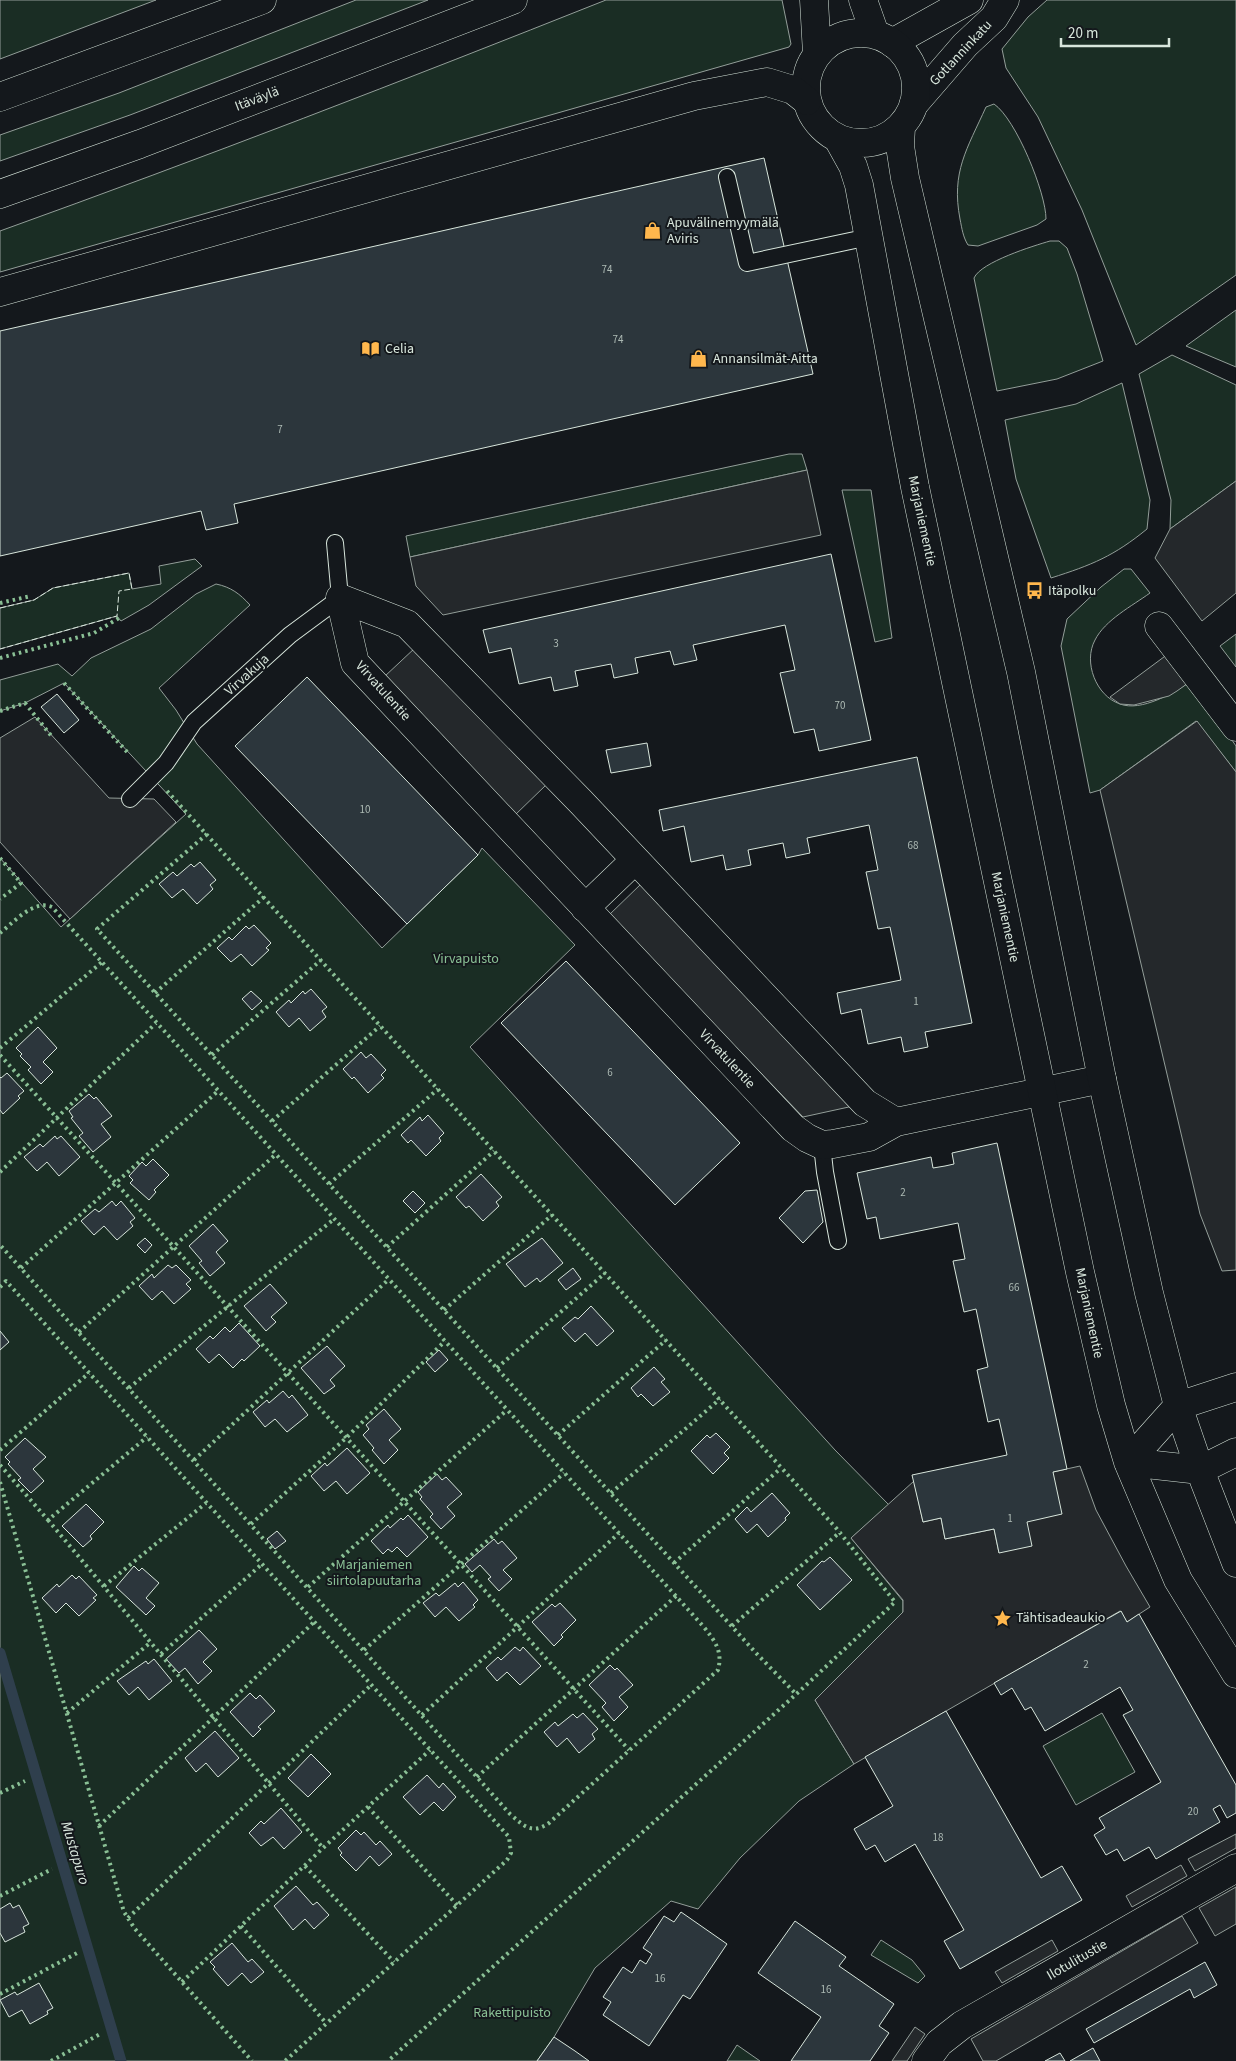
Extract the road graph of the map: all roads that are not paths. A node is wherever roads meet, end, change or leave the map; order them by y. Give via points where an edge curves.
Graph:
1 (262, 0) edge
2 (513, 0) edge
3 (814, 0) edge
4 (863, 0) edge
5 (969, 0) edge
6 (1005, 0) edge
7 (883, 38) junction
8 (817, 54) junction
9 (0, 97) edge
10 (807, 101) junction
11 (914, 104) junction
12 (901, 127) junction
13 (838, 139) junction
14 (727, 177) dead end
15 (0, 194) edge
16 (869, 237) junction
17 (0, 292) edge
18 (335, 543) dead end
19 (340, 598) junction
20 (1159, 626) dead end
21 (1236, 727) edge
22 (130, 799) dead end
23 (635, 860) junction
24 (585, 908) junction
25 (1102, 1079) junction
26 (1042, 1092) junction
27 (896, 1122) junction
28 (822, 1145) junction
29 (838, 1241) dead end
30 (1236, 1387) edge
31 (1178, 1406) junction
32 (1236, 1452) edge
33 (1128, 1462) junction
34 (1200, 1470) junction
35 (1236, 1563) edge
36 (1236, 1674) edge
37 (1236, 1868) edge
38 (926, 2061) edge

1 - 9 main road
2 - 15 main road, Itäväylä via 140,144
3 - 8 main road
4 - 7 main road
5 - 7 main road
6 - 11 main road, Gotlanninkatu via 994,18 965,45
7 - 8 main road via 854,34 833,40
7 - 11 main road via 907,57 916,80
8 - 10 main road via 806,79
10 - 13 main road via 819,124
10 - 17 main road via 793,90 767,82 694,96
11 - 12 main road
12 - 13 main road via 882,140 861,144
12 - 25 main road via 903,169 1021,672
13 - 16 main road, Marjaniementie via 853,166
14 - 16 lane via 747,263
16 - 26 main road, Marjaniementie via 915,488
18 - 19 lane
19 - 22 lane, Virvakuja via 290,635 194,722 166,763
19 - 23 main road via 407,624
19 - 24 main road, Virvatulentie via 355,663
20 - 21 main road
23 - 24 main road
23 - 27 main road via 865,1103
24 - 28 main road, Virvatulentie via 793,1128
25 - 26 main road
25 - 31 main road via 1149,1294
26 - 27 main road
26 - 33 main road, Marjaniementie via 1099,1358
27 - 28 main road via 869,1137
28 - 29 lane
30 - 31 main road
31 - 33 main road
31 - 34 main road
32 - 34 main road
33 - 34 main road
33 - 36 main road, Marjaniementie via 1178,1580
34 - 35 main road
37 - 38 main road, Ilotulitustie via 962,2025 939,2044

